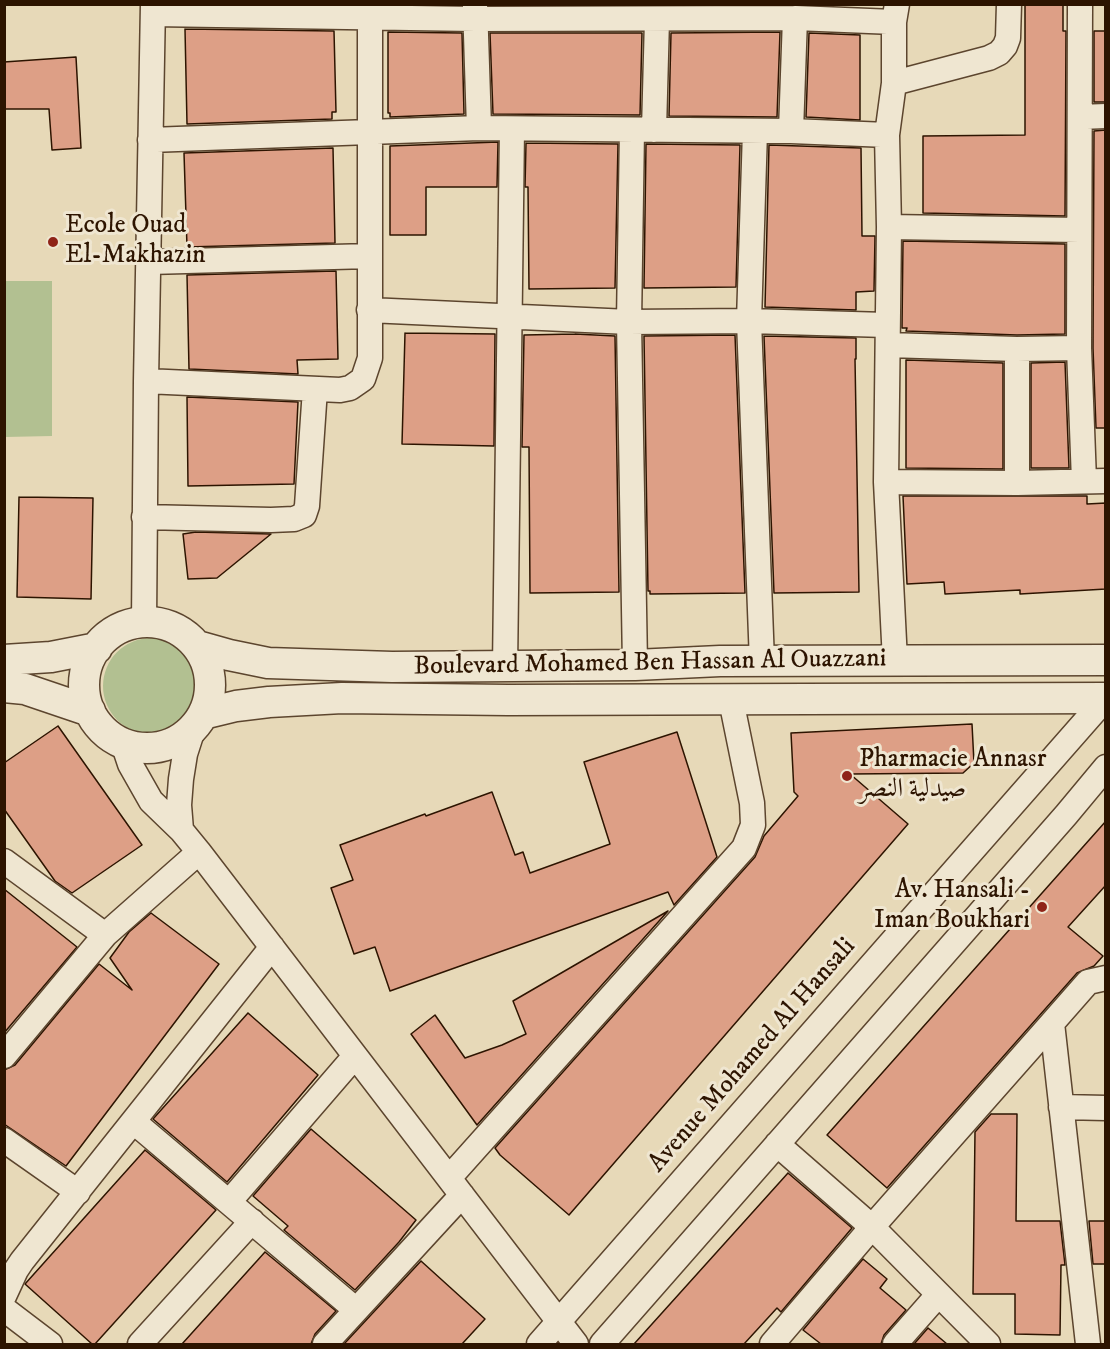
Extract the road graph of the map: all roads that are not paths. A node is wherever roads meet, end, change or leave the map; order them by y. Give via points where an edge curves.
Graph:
1 (1009, 4) edge
2 (1080, 4) edge
3 (153, 9) edge
4 (370, 10) edge
5 (475, 11) edge
6 (547, 11) edge
7 (896, 13) edge
8 (795, 18) junction
9 (657, 19) junction
10 (894, 83) junction
11 (1106, 116) edge
12 (1080, 117) junction
13 (479, 129) junction
14 (512, 129) junction
15 (643, 130) junction
16 (755, 131) junction
17 (791, 131) junction
18 (369, 133) junction
19 (887, 135) junction
20 (150, 140) junction
21 (889, 227) junction
22 (1079, 230) junction
23 (370, 256) junction
24 (149, 262) junction
25 (369, 310) junction
26 (509, 316) junction
27 (749, 321) junction
28 (629, 322) junction
29 (887, 335) junction
30 (1079, 348) junction
31 (1017, 349) junction
32 (146, 381) junction
33 (315, 389) junction
34 (1095, 481) edge
35 (886, 482) junction
36 (1017, 483) junction
37 (144, 517) junction
38 (144, 623) junction
39 (197, 646) junction
40 (97, 648) junction
41 (4, 660) edge
42 (1106, 660) edge
43 (895, 661) junction
44 (762, 662) junction
45 (635, 665) junction
46 (506, 667) junction
47 (4, 687) edge
48 (1106, 698) edge
49 (731, 700) junction
50 (90, 711) junction
51 (198, 722) junction
52 (123, 743) junction
53 (1106, 767) edge
54 (181, 831) junction
55 (199, 852) junction
56 (4, 861) edge
57 (105, 934) junction
58 (272, 947) junction
59 (1106, 978) edge
60 (1052, 1023) junction
61 (4, 1056) edge
62 (355, 1056) junction
63 (1061, 1107) junction
64 (1106, 1108) edge
65 (134, 1122) junction
66 (4, 1140) edge
67 (777, 1144) junction
68 (455, 1187) junction
69 (78, 1192) junction
70 (229, 1202) junction
71 (252, 1221) junction
72 (872, 1227) junction
73 (938, 1295) junction
74 (4, 1296) edge
75 (4, 1309) edge
76 (356, 1309) junction
77 (558, 1322) junction
78 (50, 1344) edge
79 (140, 1344) edge
80 (325, 1344) edge
81 (539, 1344) edge
82 (576, 1344) edge
83 (602, 1344) edge
84 (772, 1344) edge
85 (896, 1344) edge
86 (988, 1344) edge
87 (1088, 1344) edge

1 - 10 street via 1008,38 999,53
2 - 12 street
3 - 4 street
3 - 20 street
4 - 5 street
4 - 18 street
5 - 6 street
5 - 13 street
6 - 9 street
7 - 8 street
7 - 10 street
8 - 9 street
8 - 17 street
9 - 15 street
10 - 19 street
11 - 12 street
12 - 22 street
13 - 14 street
13 - 18 street
14 - 15 street
14 - 26 street
15 - 16 street
15 - 28 street
16 - 17 street
16 - 27 street
17 - 19 street
18 - 20 street
18 - 23 street
19 - 21 street
20 - 24 street
21 - 22 street
21 - 29 street
22 - 30 street
23 - 24 street
23 - 25 street
24 - 32 street
25 - 26 street
25 - 33 street via 370,358 363,379 350,388
26 - 28 street
26 - 46 street
27 - 28 street
27 - 29 street
27 - 44 street
28 - 45 street
29 - 31 street
29 - 35 street
30 - 31 street
30 - 34 street
31 - 36 street
32 - 33 street
32 - 37 street
33 - 37 street via 304,515 272,520
34 - 36 street
35 - 36 street
35 - 43 street
37 - 38 street
38 - 39 street via 164,624
38 - 40 street via 126,626
39 - 46 street, Boulevard Mohamed Ben Hassan Al Ouazzani via 268,663
39 - 51 street via 210,679 209,697
40 - 41 street via 51,657
40 - 50 street via 85,678
42 - 43 street, Boulevard Mohamed Ben Hassan Al Ouazzani
43 - 44 street, Boulevard Mohamed Ben Hassan Al Ouazzani
44 - 45 street, Boulevard Mohamed Ben Hassan Al Ouazzani
45 - 46 street, Boulevard Mohamed Ben Hassan Al Ouazzani
47 - 50 street via 25,689
48 - 49 street, Boulevard Mohamed Ben Hassan Al Ouazzani
48 - 77 street, Avenue Mohamed Al Hansali
49 - 51 street, Boulevard Mohamed Ben Hassan Al Ouazzani via 342,698 236,706
49 - 68 street via 752,803 753,825 744,848
50 - 52 street via 109,736
51 - 52 street via 178,740 160,747
51 - 54 street via 185,754 181,779
52 - 54 street via 151,801
53 - 67 street
54 - 55 street
55 - 57 street
55 - 58 street
56 - 57 street
57 - 61 street
58 - 62 street
58 - 65 street
59 - 60 street via 1088,982
60 - 63 street
60 - 72 street
62 - 68 street
62 - 70 street
63 - 64 street
63 - 87 street
65 - 69 street
65 - 70 street
66 - 69 street
67 - 72 street
67 - 83 street
68 - 76 street
68 - 77 street
69 - 74 street via 15,1270
70 - 71 street
71 - 76 street
71 - 79 street
72 - 73 street
72 - 84 street
73 - 85 street
73 - 86 street
75 - 78 street
76 - 80 street
77 - 81 street, Avenue Mohamed Al Hansali
77 - 82 street

